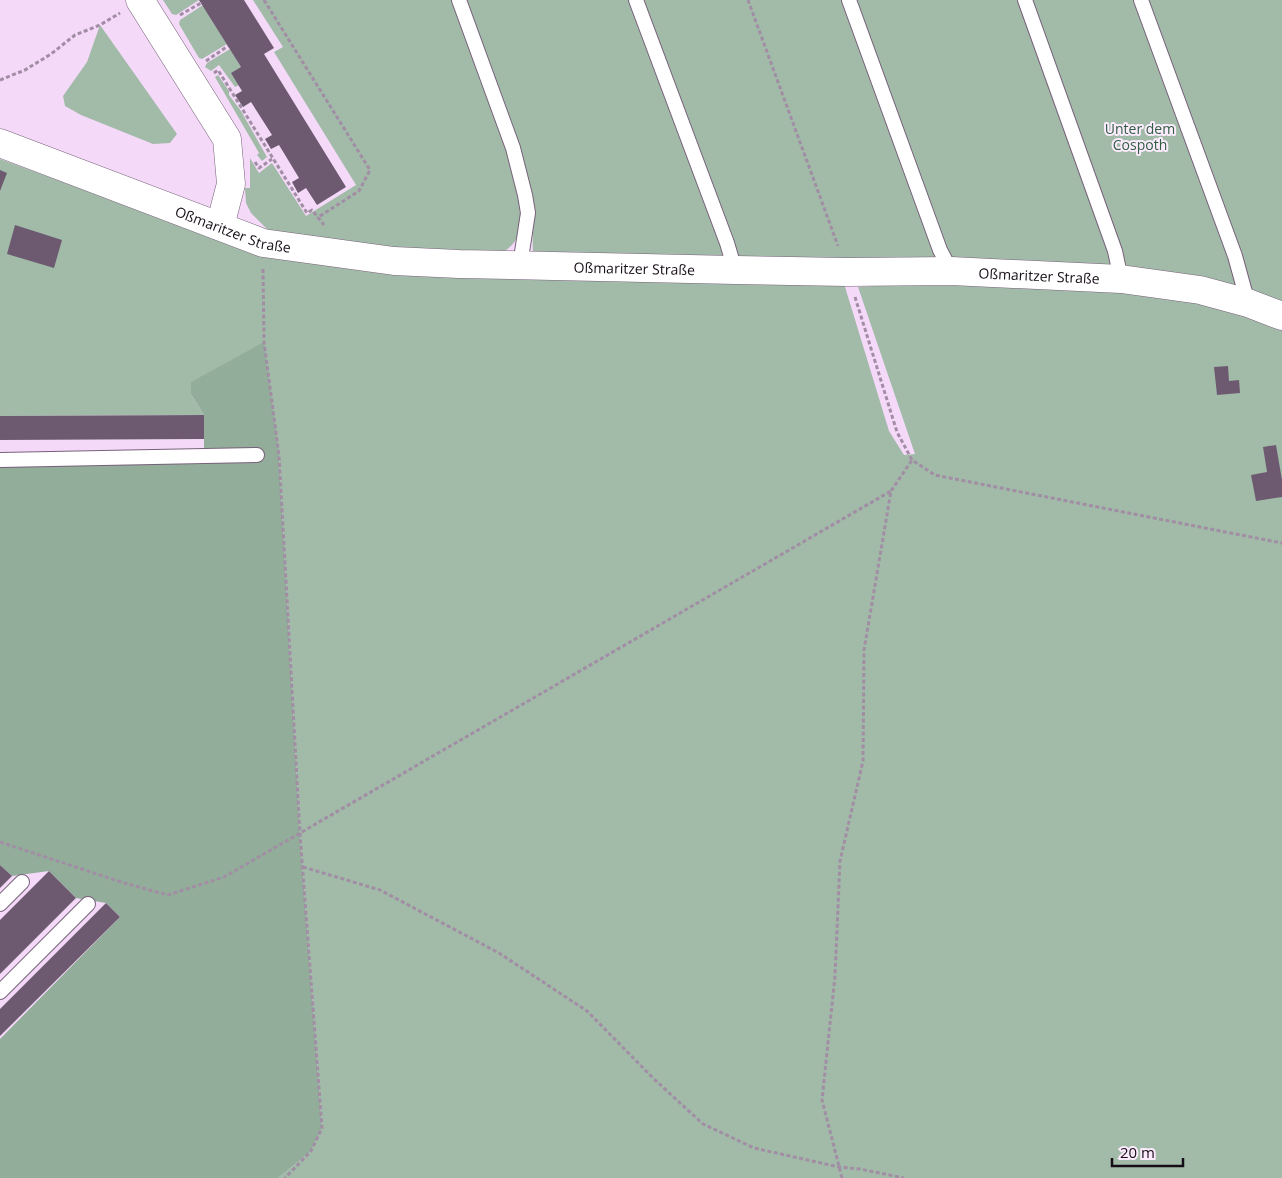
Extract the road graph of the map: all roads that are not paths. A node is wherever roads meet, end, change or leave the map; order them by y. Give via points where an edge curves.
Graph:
1 (140, 0) edge
2 (459, 0) edge
3 (636, 0) edge
4 (848, 0) edge
5 (1025, 0) edge
6 (1141, 0) edge
7 (0, 143) edge
8 (220, 226) junction
9 (520, 265) junction
10 (735, 270) junction
11 (951, 271) junction
12 (1121, 279) junction
13 (1248, 302) junction
14 (1282, 316) edge
15 (257, 455) dead end
16 (0, 460) edge
17 (22, 882) dead end
18 (0, 904) edge
19 (88, 904) dead end
20 (0, 992) edge

1 - 8 street via 227,138 231,184
2 - 9 lane via 513,148 526,195 528,213
3 - 10 lane
4 - 11 lane via 940,250
5 - 12 lane via 1115,251
6 - 13 lane via 1235,256
7 - 8 street, Oßmaritzer Straße
8 - 9 street, Oßmaritzer Straße via 263,243 354,256
9 - 10 street, Oßmaritzer Straße
10 - 11 street, Oßmaritzer Straße
11 - 12 street, Oßmaritzer Straße
12 - 13 street, Oßmaritzer Straße via 1200,290
13 - 14 street, Oßmaritzer Straße
15 - 16 lane
17 - 18 lane
19 - 20 lane

